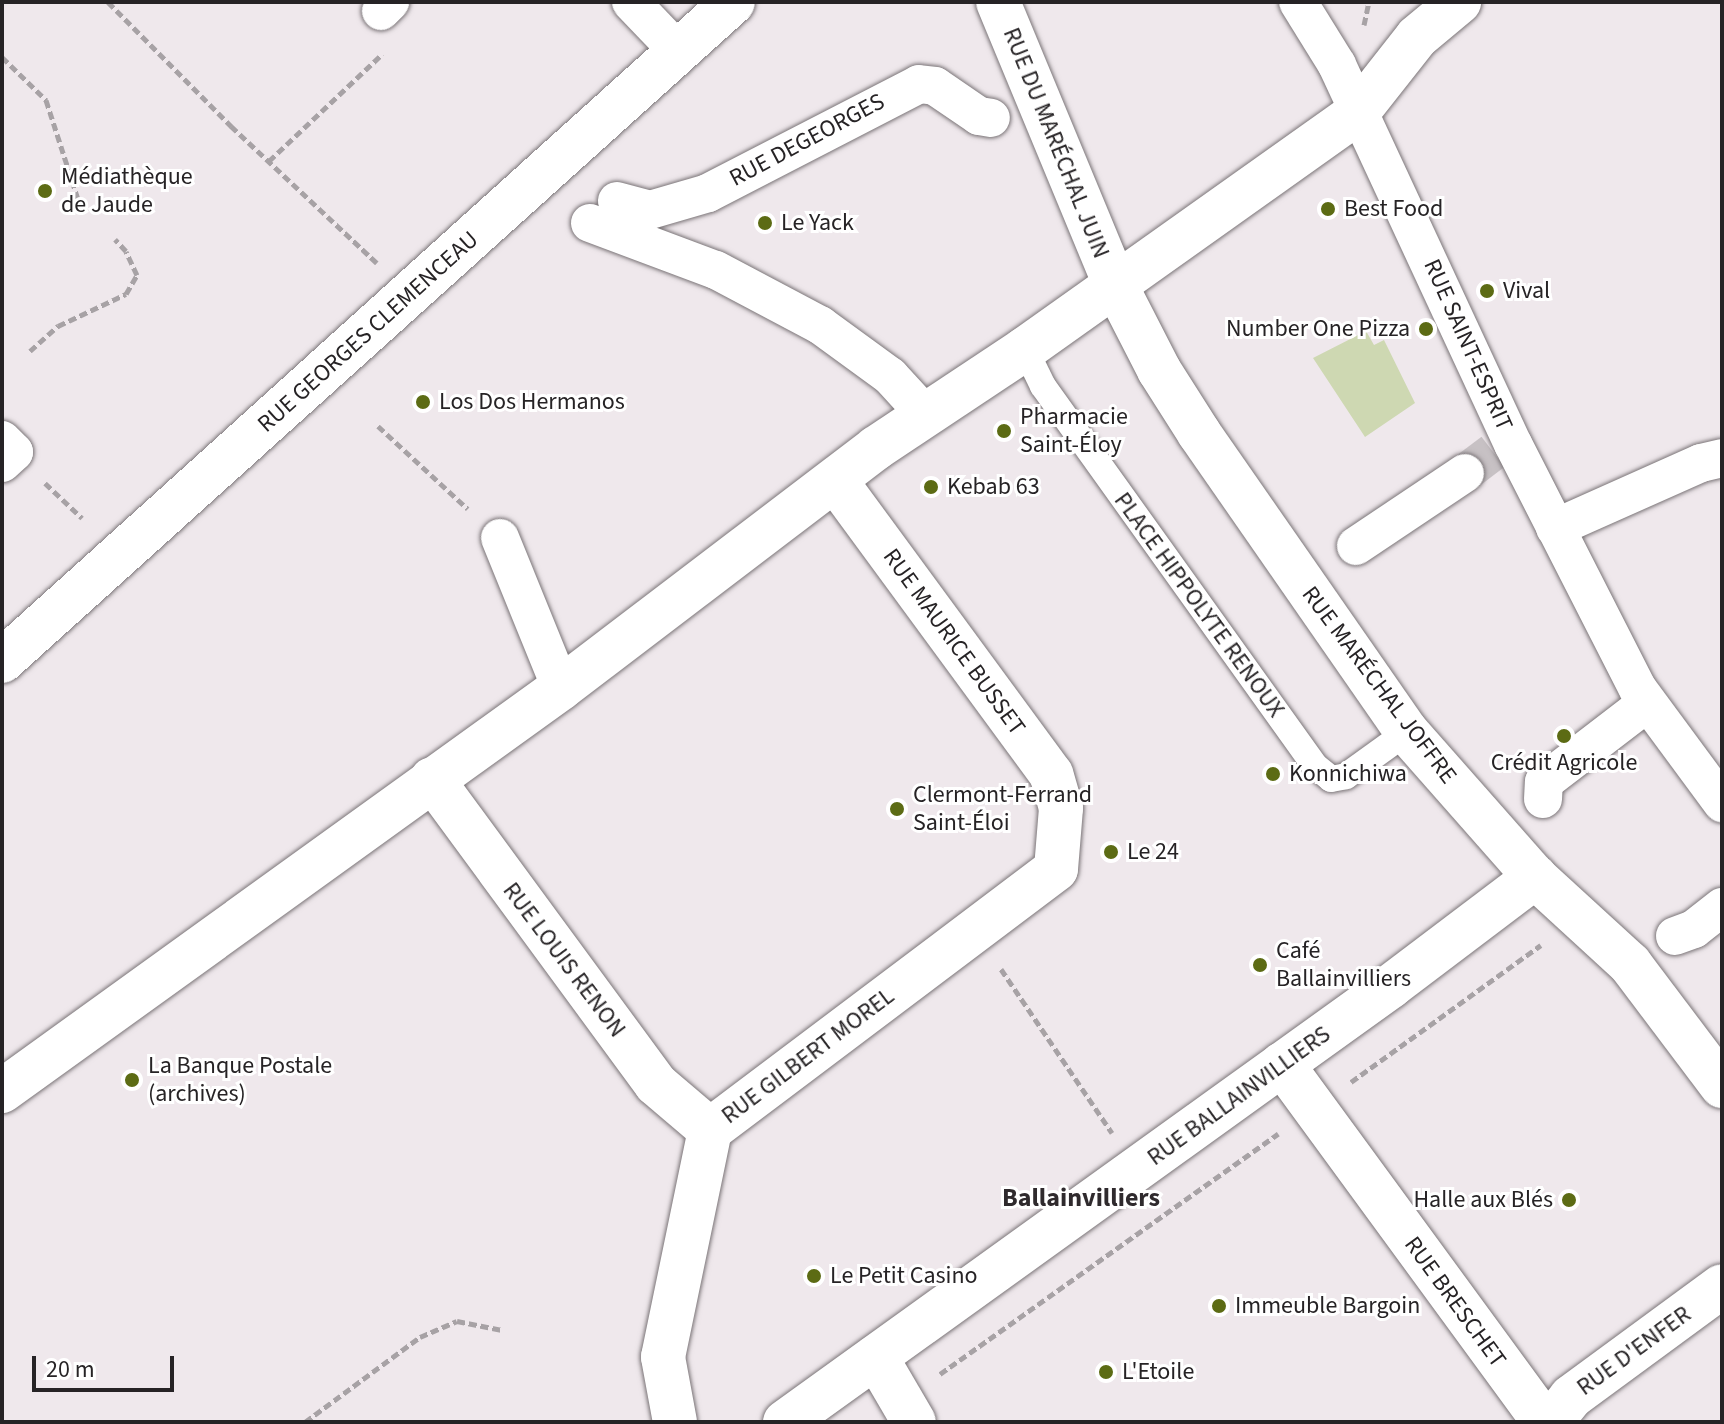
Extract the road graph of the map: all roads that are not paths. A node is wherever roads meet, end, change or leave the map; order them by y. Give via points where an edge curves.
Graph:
1 (631, 2) edge
2 (733, 2) edge
3 (998, 2) edge
4 (1298, 2) edge
5 (1459, 2) edge
6 (678, 51) junction
7 (1358, 112) junction
8 (991, 118) dead end
9 (1115, 284) junction
10 (1025, 349) junction
11 (925, 414) junction
12 (1490, 457) junction
13 (1722, 458) edge
14 (836, 481) junction
15 (1555, 528) junction
16 (500, 538) road end
17 (1356, 546) dead end
18 (2, 661) edge
19 (561, 688) junction
20 (1642, 696) junction
21 (1407, 732) junction
22 (432, 779) junction
23 (1543, 799) dead end
24 (1722, 803) edge
25 (1061, 808) joint
26 (1535, 877) junction
27 (1722, 907) edge
28 (1675, 936) dead end
29 (1282, 1064) junction
30 (1722, 1086) edge
31 (2, 1091) edge
32 (710, 1130) junction
33 (1722, 1286) edge
34 (876, 1357) junction
35 (908, 1412) edge
36 (675, 1422) edge
37 (785, 1422) edge
38 (1544, 1422) edge
39 (1551, 1422) edge

1 - 6 street
2 - 6 street, RUE GEORGES CLEMENCEAU
3 - 9 street, RUE DU MARÉCHAL JUIN
4 - 7 street, RUE SAINT-ESPRIT via 1337,65
5 - 7 street via 1417,37
6 - 18 street, RUE GEORGES CLEMENCEAU
7 - 9 street
7 - 12 street, RUE SAINT-ESPRIT
8 - 11 street, RUE DEGEORGES via 979,116 935,86 919,84 708,193 650,210 604,212 820,325 890,376
9 - 10 street
9 - 21 street, RUE MARÉCHAL JOFFRE via 1199,433
10 - 11 street
10 - 21 lane, PLACE HIPPOLYTE RENOUX via 1043,386 1314,765 1331,779 1346,776
11 - 14 street
12 - 15 street, RUE SAINT-ESPRIT
12 - 17 street
13 - 15 street
14 - 19 street
14 - 25 street, RUE MAURICE BUSSET via 1051,774
15 - 20 street, RUE SAINT-ESPRIT
16 - 19 street
19 - 22 street
20 - 23 street via 1544,782
20 - 24 street, RUE SAINT-ESPRIT
21 - 26 street, RUE MARÉCHAL JOFFRE
22 - 31 street
22 - 32 street, RUE LOUIS RENON via 656,1084
25 - 32 street, RUE GILBERT MOREL via 1056,869
26 - 29 street, RUE BALLAINVILLIERS
26 - 30 street, RUE MARÉCHAL JOFFRE via 1630,964
27 - 28 street via 1694,929
29 - 34 street, RUE BALLAINVILLIERS
29 - 38 street, RUE BRESCHET
32 - 36 street, RUE GILBERT MOREL via 663,1357
33 - 39 street, RUE D'ENFER via 1571,1397
34 - 35 street
34 - 37 street, RUE BALLAINVILLIERS

